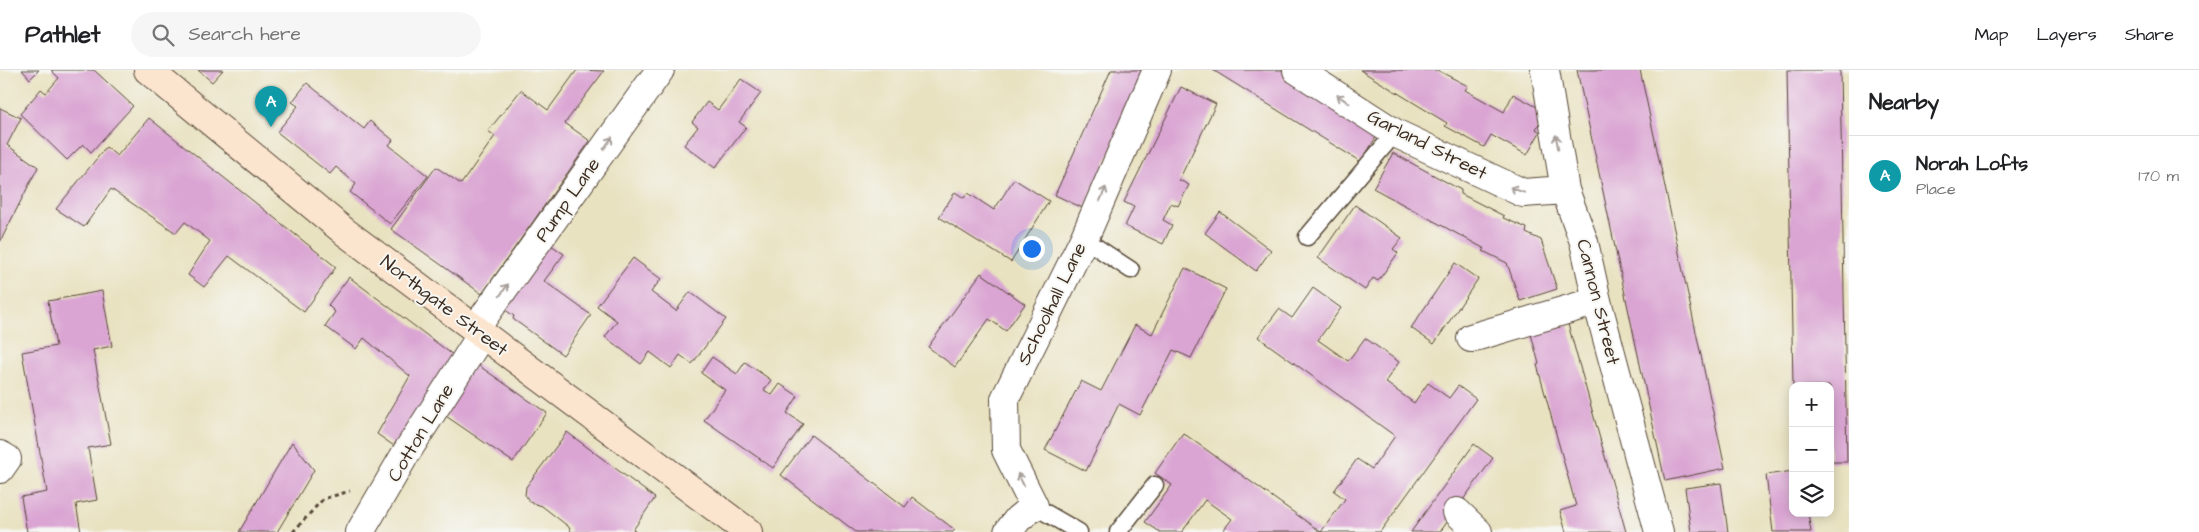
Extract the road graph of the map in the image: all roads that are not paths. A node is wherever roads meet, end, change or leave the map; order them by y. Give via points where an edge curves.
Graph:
1 (148, 70) edge
2 (660, 70) edge
3 (1157, 70) edge
4 (1298, 70) edge
5 (1545, 70) edge
6 (1395, 133) junction
7 (1565, 190) junction
8 (1307, 237) dead end
9 (1084, 239) junction
10 (1131, 270) dead end
11 (1597, 301) junction
12 (479, 332) junction
13 (1471, 338) dead end
14 (0, 455) edge
15 (0, 469) edge
16 (1154, 485) dead end
17 (1034, 506) junction
18 (1457, 512) dead end
19 (360, 532) edge
20 (748, 532) edge
21 (1008, 532) edge
22 (1079, 532) edge
23 (1118, 532) edge
24 (1478, 532) edge
25 (1659, 532) edge

1 - 12 street, Northgate Street via 345,232
12 -> 2 street, Pump Lane
9 -> 3 street, Schoolhall Lane
6 -> 4 street, Garland Street
7 -> 5 street, Cannon Street
7 -> 6 street, Garland Street via 1523,193
6 - 8 lane
7 - 11 street, Cannon Street via 1584,242
9 - 10 lane
17 -> 9 street, Schoolhall Lane via 1006,450 1005,399
11 - 13 street
11 - 25 street, Cannon Street
12 - 19 street, Cotton Lane
12 - 20 street, Northgate Street
14 - 15 street via 6,459
16 - 23 lane
17 - 21 street
17 - 22 lane
18 - 24 street

